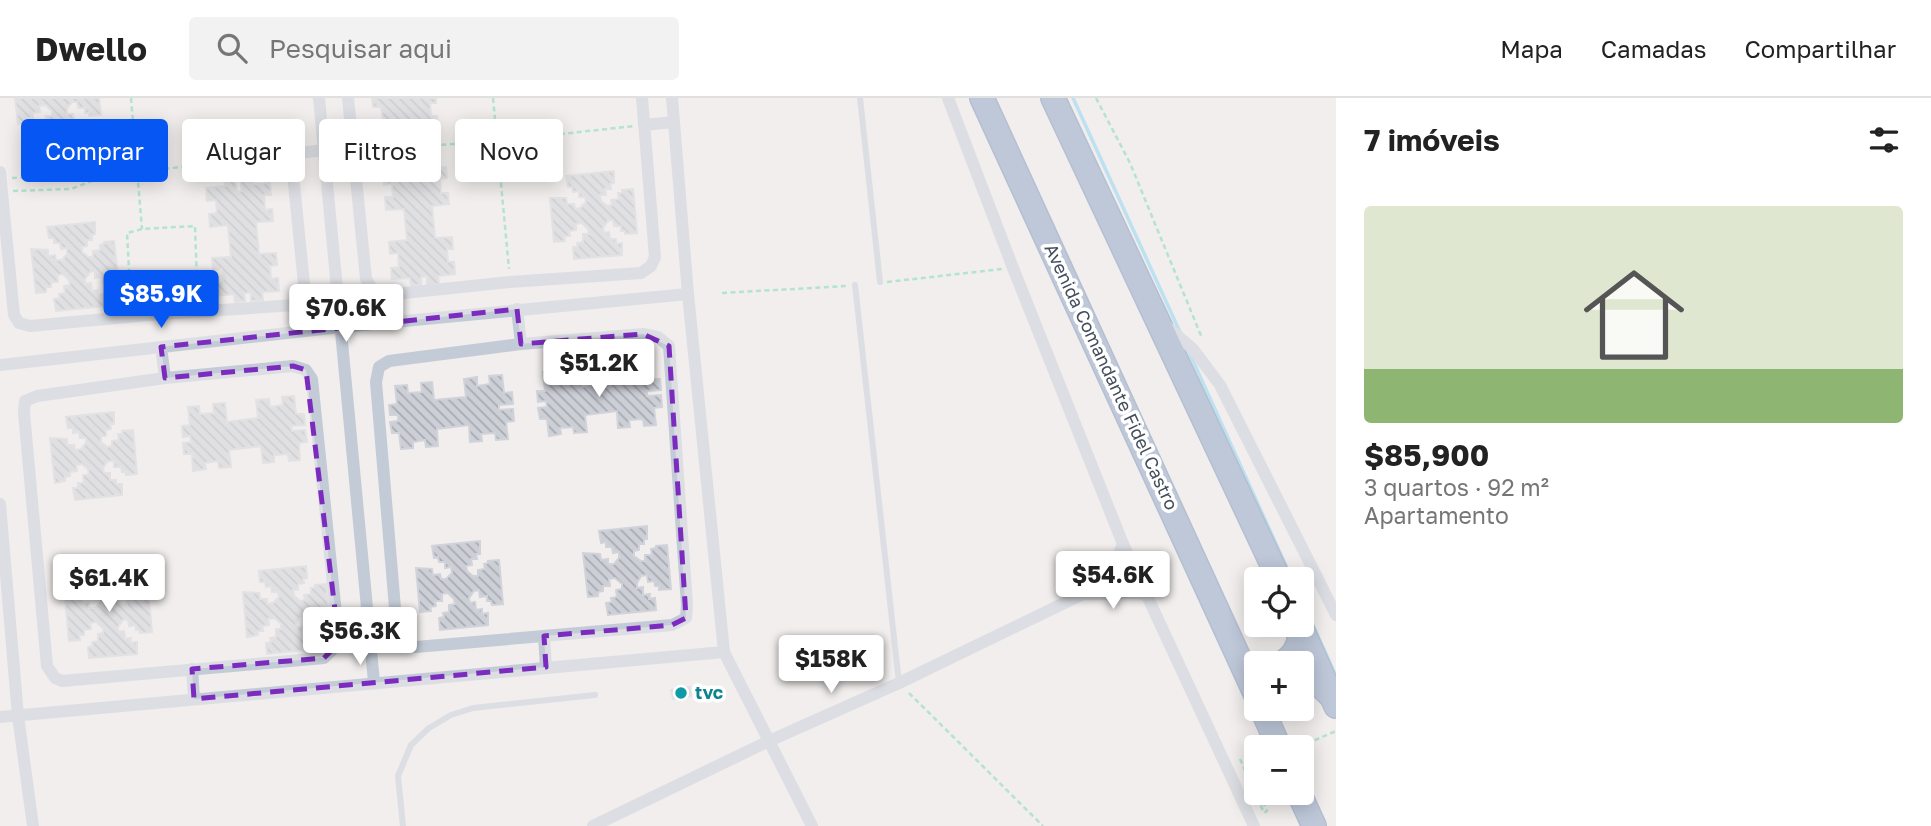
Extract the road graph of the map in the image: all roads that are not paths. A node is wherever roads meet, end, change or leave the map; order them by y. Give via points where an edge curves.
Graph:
1 (319, 98) edge
2 (348, 98) edge
3 (642, 98) edge
4 (672, 98) edge
5 (860, 98) edge
6 (948, 98) edge
7 (982, 98) edge
8 (1053, 98) edge
9 (321, 119) edge
10 (674, 122) junction
11 (644, 125) junction
12 (319, 151) edge
13 (0, 172) edge
14 (1, 178) edge
15 (327, 182) edge
16 (880, 282) road end
17 (855, 285) road end
18 (688, 294) junction
19 (517, 309) junction
20 (1155, 316) junction
21 (341, 327) junction
22 (521, 344) junction
23 (161, 347) junction
24 (0, 365) edge
25 (164, 378) junction
26 (0, 504) edge
27 (1123, 544) junction
28 (1273, 567) edge
29 (1083, 594) junction
30 (1146, 594) junction
31 (1336, 615) edge
32 (544, 636) junction
33 (1305, 637) edge
34 (1236, 649) junction
35 (724, 652) junction
36 (1244, 659) edge
37 (547, 667) junction
38 (1244, 667) edge
39 (192, 669) junction
40 (374, 682) junction
41 (899, 683) junction
42 (1314, 683) edge
43 (595, 695) dead end
44 (194, 699) junction
45 (1334, 701) edge
46 (18, 716) junction
47 (0, 718) edge
48 (769, 741) junction
49 (1304, 805) edge
50 (33, 826) edge
51 (403, 826) edge
52 (593, 826) edge
53 (811, 826) edge
54 (1254, 826) edge
55 (1314, 826) edge

1 - 9 street
2 - 11 street via 366,279 373,290 385,295 641,273 655,257
3 - 11 street
4 - 10 street
5 - 16 lane
6 - 27 street
7 - 34 highway, Avenida Comandante Fidel Castro
8 - 20 highway
10 - 11 street
10 - 18 street
12 - 14 street via 291,154 304,300 296,305 30,326 19,323 14,314
13 - 14 street
15 - 21 street
17 - 41 lane
18 - 19 street
18 - 35 street
19 - 21 street
19 - 22 street
20 - 28 highway
20 - 31 street via 1199,347
21 - 23 street
21 - 40 street
22 - 32 street via 389,361 379,367 376,382 397,632 403,643 416,647
22 - 32 street via 643,334 658,337 669,346 686,618 672,625
23 - 24 street
23 - 25 street
25 - 39 street via 25,401 47,666 62,681
25 - 39 street via 293,366 306,370 312,379 339,643 324,658
26 - 46 street
27 - 29 street via 1118,556
27 - 30 street
29 - 30 street
29 - 41 street
30 - 54 street
32 - 37 street
33 - 45 highway
34 - 36 highway
34 - 38 highway, Avenida Comandante Fidel Castro
35 - 37 street
35 - 48 street
37 - 40 street
39 - 44 street
40 - 44 street
41 - 48 street
42 - 45 highway
43 - 51 lane via 473,708 429,728 411,745 398,776
44 - 46 street
46 - 47 street
46 - 50 street
48 - 52 street
48 - 53 street
49 - 55 highway

